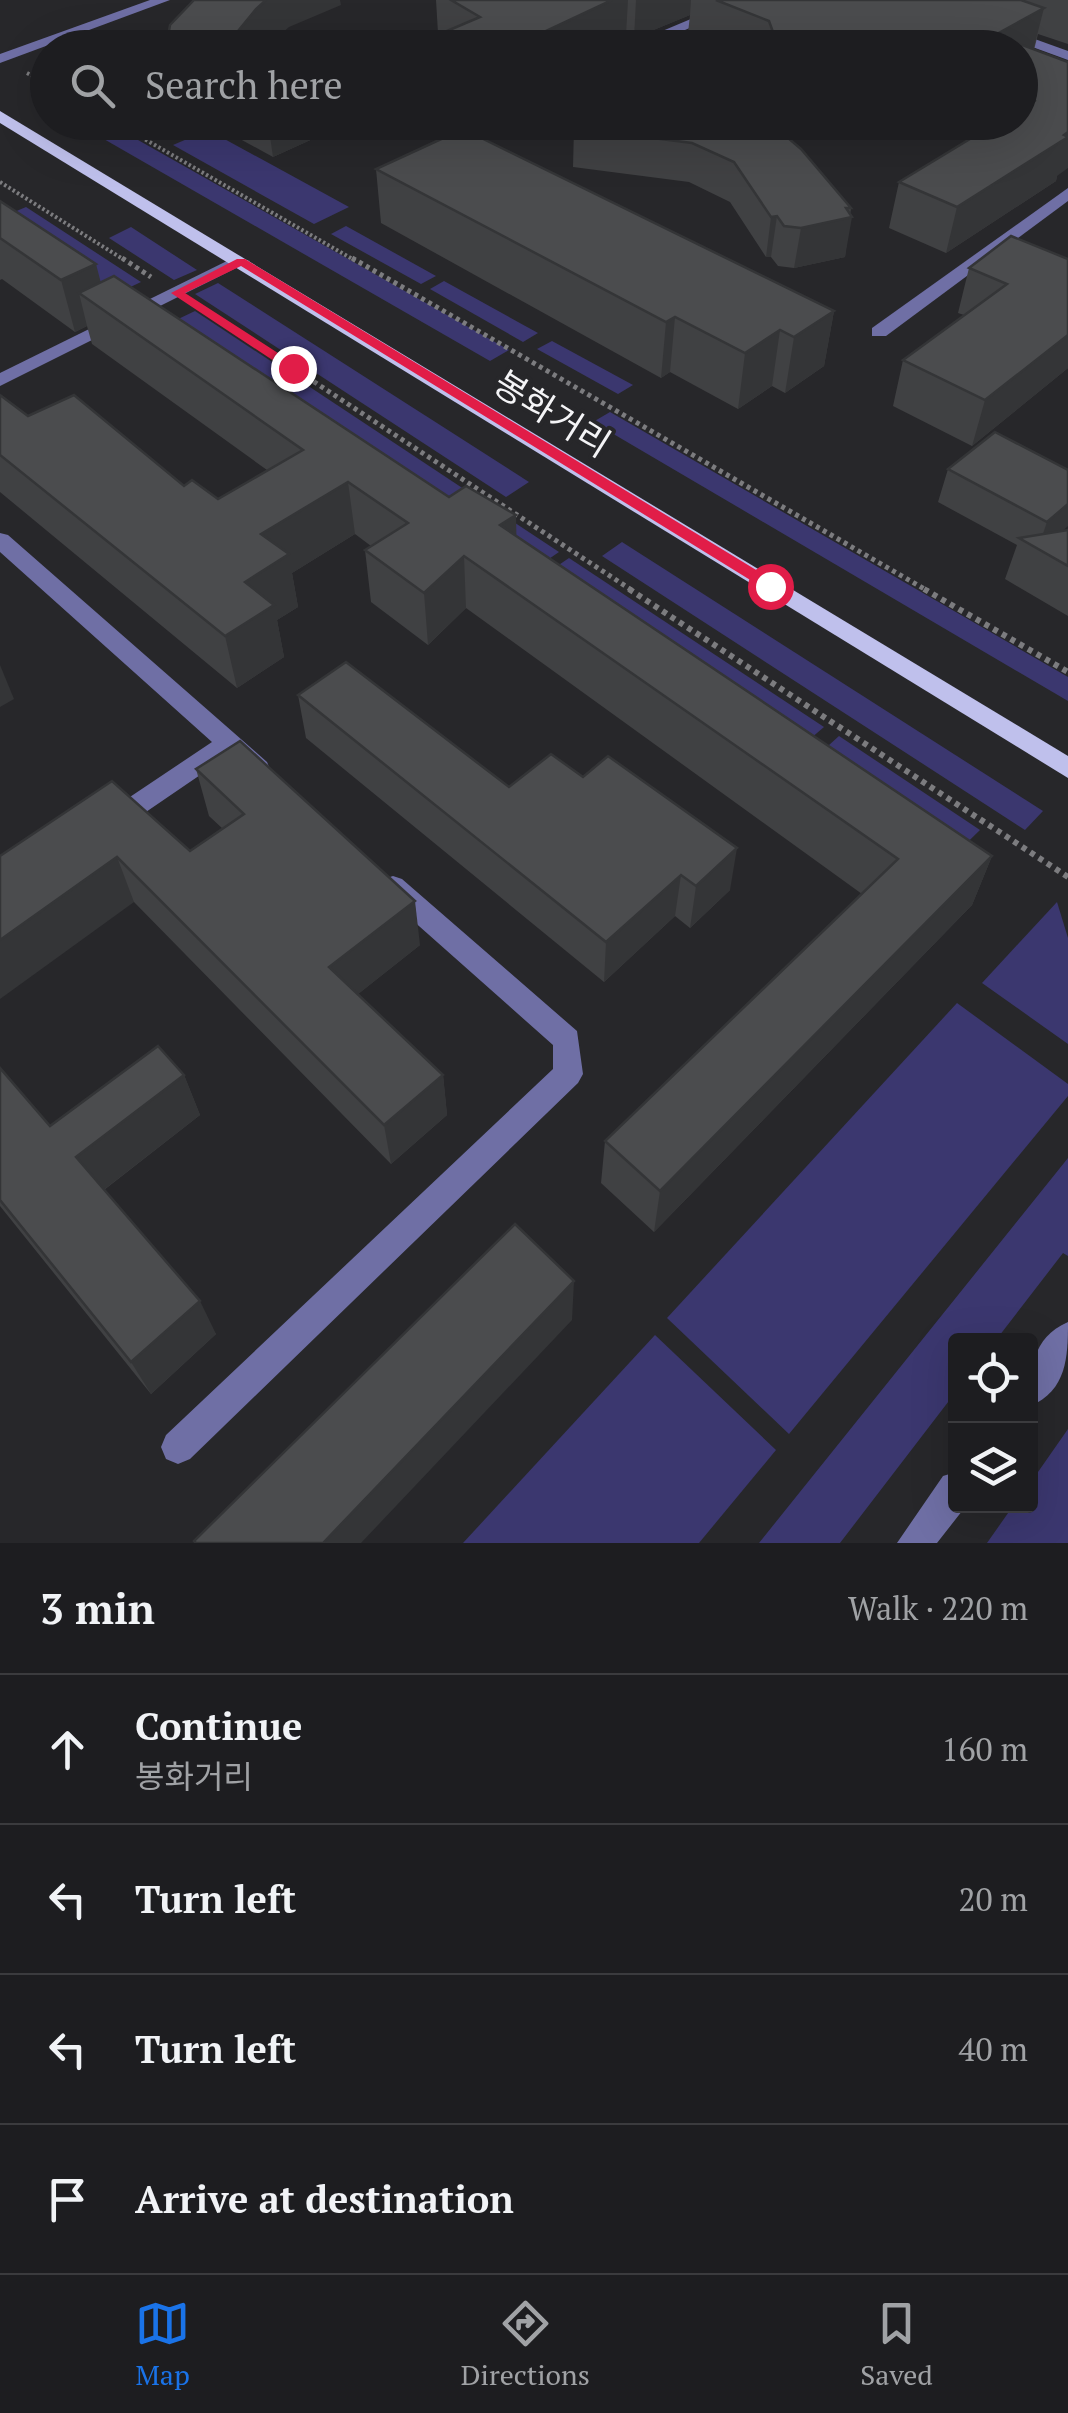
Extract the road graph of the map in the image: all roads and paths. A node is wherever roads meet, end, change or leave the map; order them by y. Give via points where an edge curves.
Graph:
1 (163, 0) edge
2 (748, 0) edge
3 (984, 25) edge
4 (80, 30) edge
5 (672, 30) edge
6 (998, 30) edge
7 (1038, 45) edge
8 (30, 48) edge
9 (1068, 56) edge
10 (0, 59) edge
11 (0, 116) edge
12 (30, 134) edge
13 (40, 140) edge
14 (145, 140) edge
15 (0, 182) edge
16 (1068, 193) edge
17 (241, 261) junction
18 (176, 293) junction
19 (878, 332) dead end
20 (0, 380) edge
21 (0, 540) edge
22 (1068, 672) edge
23 (229, 743) junction
24 (1068, 768) edge
25 (273, 782) edge
26 (82, 842) edge
27 (376, 872) edge
28 (1068, 876) edge
29 (1068, 1339) edge
30 (1038, 1378) edge
31 (178, 1447) dead end
32 (948, 1500) edge
33 (915, 1543) edge

1 - 4 street
2 - 5 street
3 - 6 street
7 - 9 street
8 - 10 street
11 - 12 main road, 봉화거리
13 - 17 main road, 봉화거리
14 - 22 path
15 - 18 path
16 - 19 street
17 - 18 street
17 - 24 main road, 봉화거리
18 - 20 street
18 - 28 path
21 - 23 street
23 - 25 street
23 - 26 street
27 - 31 street via 567,1040 568,1074
29 - 30 street
32 - 33 street

